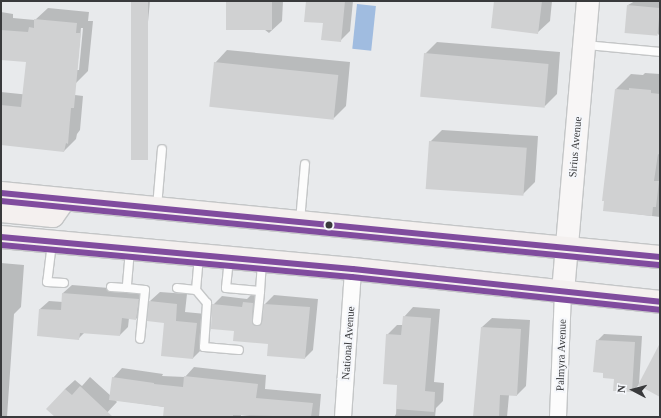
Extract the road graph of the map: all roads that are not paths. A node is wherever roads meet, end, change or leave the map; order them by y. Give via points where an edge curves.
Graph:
1 (588, 1) edge
2 (583, 45) junction
3 (660, 52) edge
4 (162, 149) dead end
5 (304, 164) dead end
6 (1, 193) edge
7 (64, 200) junction
8 (157, 208) junction
9 (1, 211) edge
10 (300, 221) junction
11 (1, 237) edge
12 (52, 242) junction
13 (566, 248) junction
14 (130, 250) junction
15 (199, 256) junction
16 (660, 257) edge
17 (229, 258) junction
18 (262, 261) junction
19 (353, 269) junction
20 (64, 283) dead end
21 (111, 287) dead end
22 (127, 288) junction
23 (177, 288) dead end
24 (196, 290) junction
25 (260, 291) junction
26 (564, 292) junction
27 (660, 302) edge
28 (257, 321) dead end
29 (140, 339) dead end
30 (239, 350) dead end
31 (343, 417) edge
32 (558, 417) edge

1 - 2 street, Sirius Avenue
2 - 3 lane
2 - 13 street, Sirius Avenue
4 - 8 lane
5 - 10 lane
6 - 7 main road
7 - 8 main road
7 - 9 main road via 53,216
8 - 10 main road
10 - 13 main road
11 - 12 main road
12 - 14 main road
12 - 20 lane via 47,282
13 - 16 main road
13 - 26 street, Sirius Avenue
14 - 15 main road
14 - 22 lane
15 - 17 main road
15 - 24 lane
17 - 18 main road
17 - 25 lane via 226,288
18 - 19 main road
18 - 25 lane
19 - 26 main road
19 - 31 street, National Avenue
21 - 22 lane
22 - 29 lane via 146,290
23 - 24 lane
24 - 30 lane via 207,303 204,347
25 - 28 lane
26 - 27 main road
26 - 32 street, Palmyra Avenue

